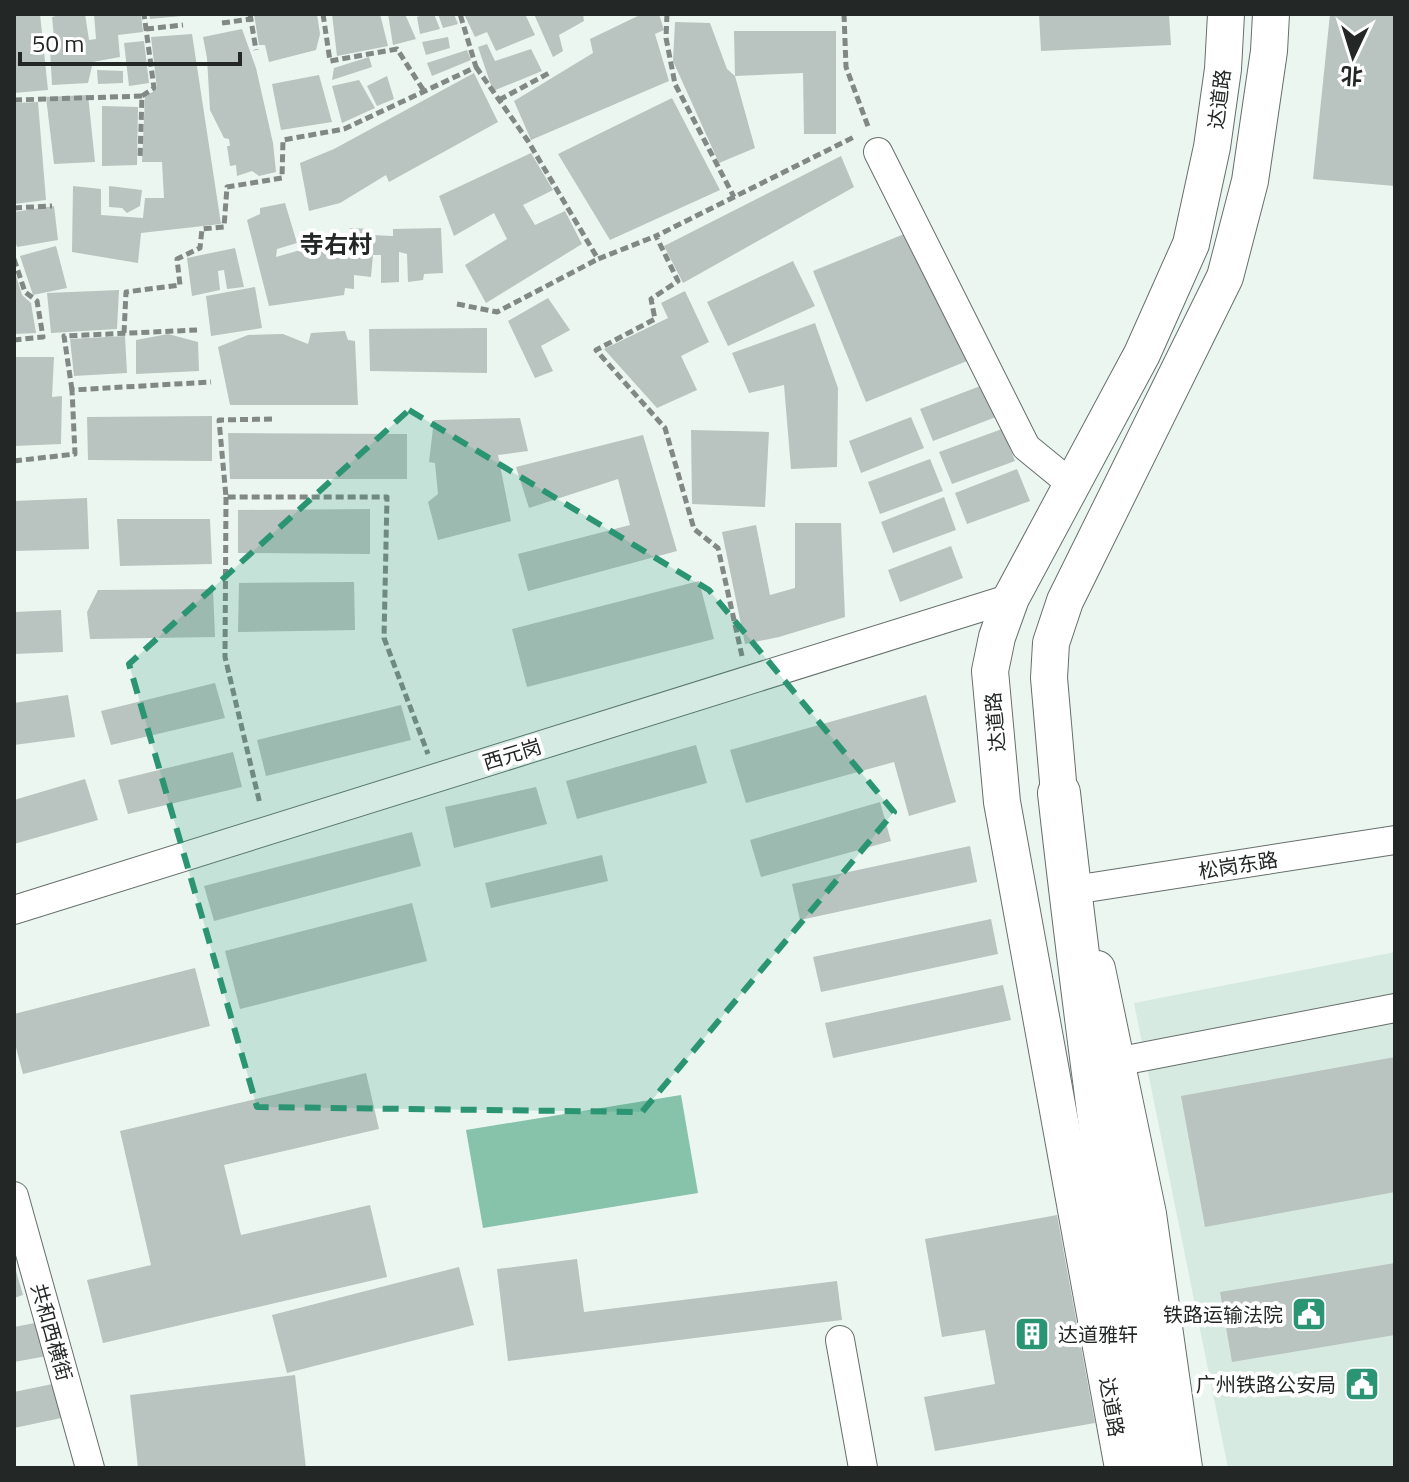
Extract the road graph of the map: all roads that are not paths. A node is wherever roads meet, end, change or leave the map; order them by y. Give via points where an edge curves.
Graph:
1 (1226, 14) edge
2 (1271, 14) edge
3 (873, 141) road end
4 (1070, 483) junction
5 (1011, 598) junction
6 (1059, 793) junction
7 (1395, 840) edge
8 (1080, 889) junction
9 (14, 910) edge
10 (1395, 1008) edge
11 (1116, 1062) junction
12 (14, 1196) edge
13 (840, 1340) dead end
14 (90, 1468) edge
15 (863, 1468) edge
16 (1123, 1468) edge
17 (1158, 1468) edge
18 (1184, 1468) edge

1 - 4 main road, 达道路 via 1212,147 1191,244 1142,354
2 - 6 main road via 1250,181 1225,277 1065,601 1051,643
3 - 4 street via 1026,447
4 - 5 main road, 达道路
5 - 9 street, 西元岗
5 - 16 main road, 达道路 via 990,671 1002,802
6 - 8 main road
6 - 17 highway via 1130,1351
7 - 8 street, 松岗东路
8 - 11 main road
10 - 11 street
11 - 18 main road via 1148,1214
12 - 14 street, 共和西横街
13 - 15 street

